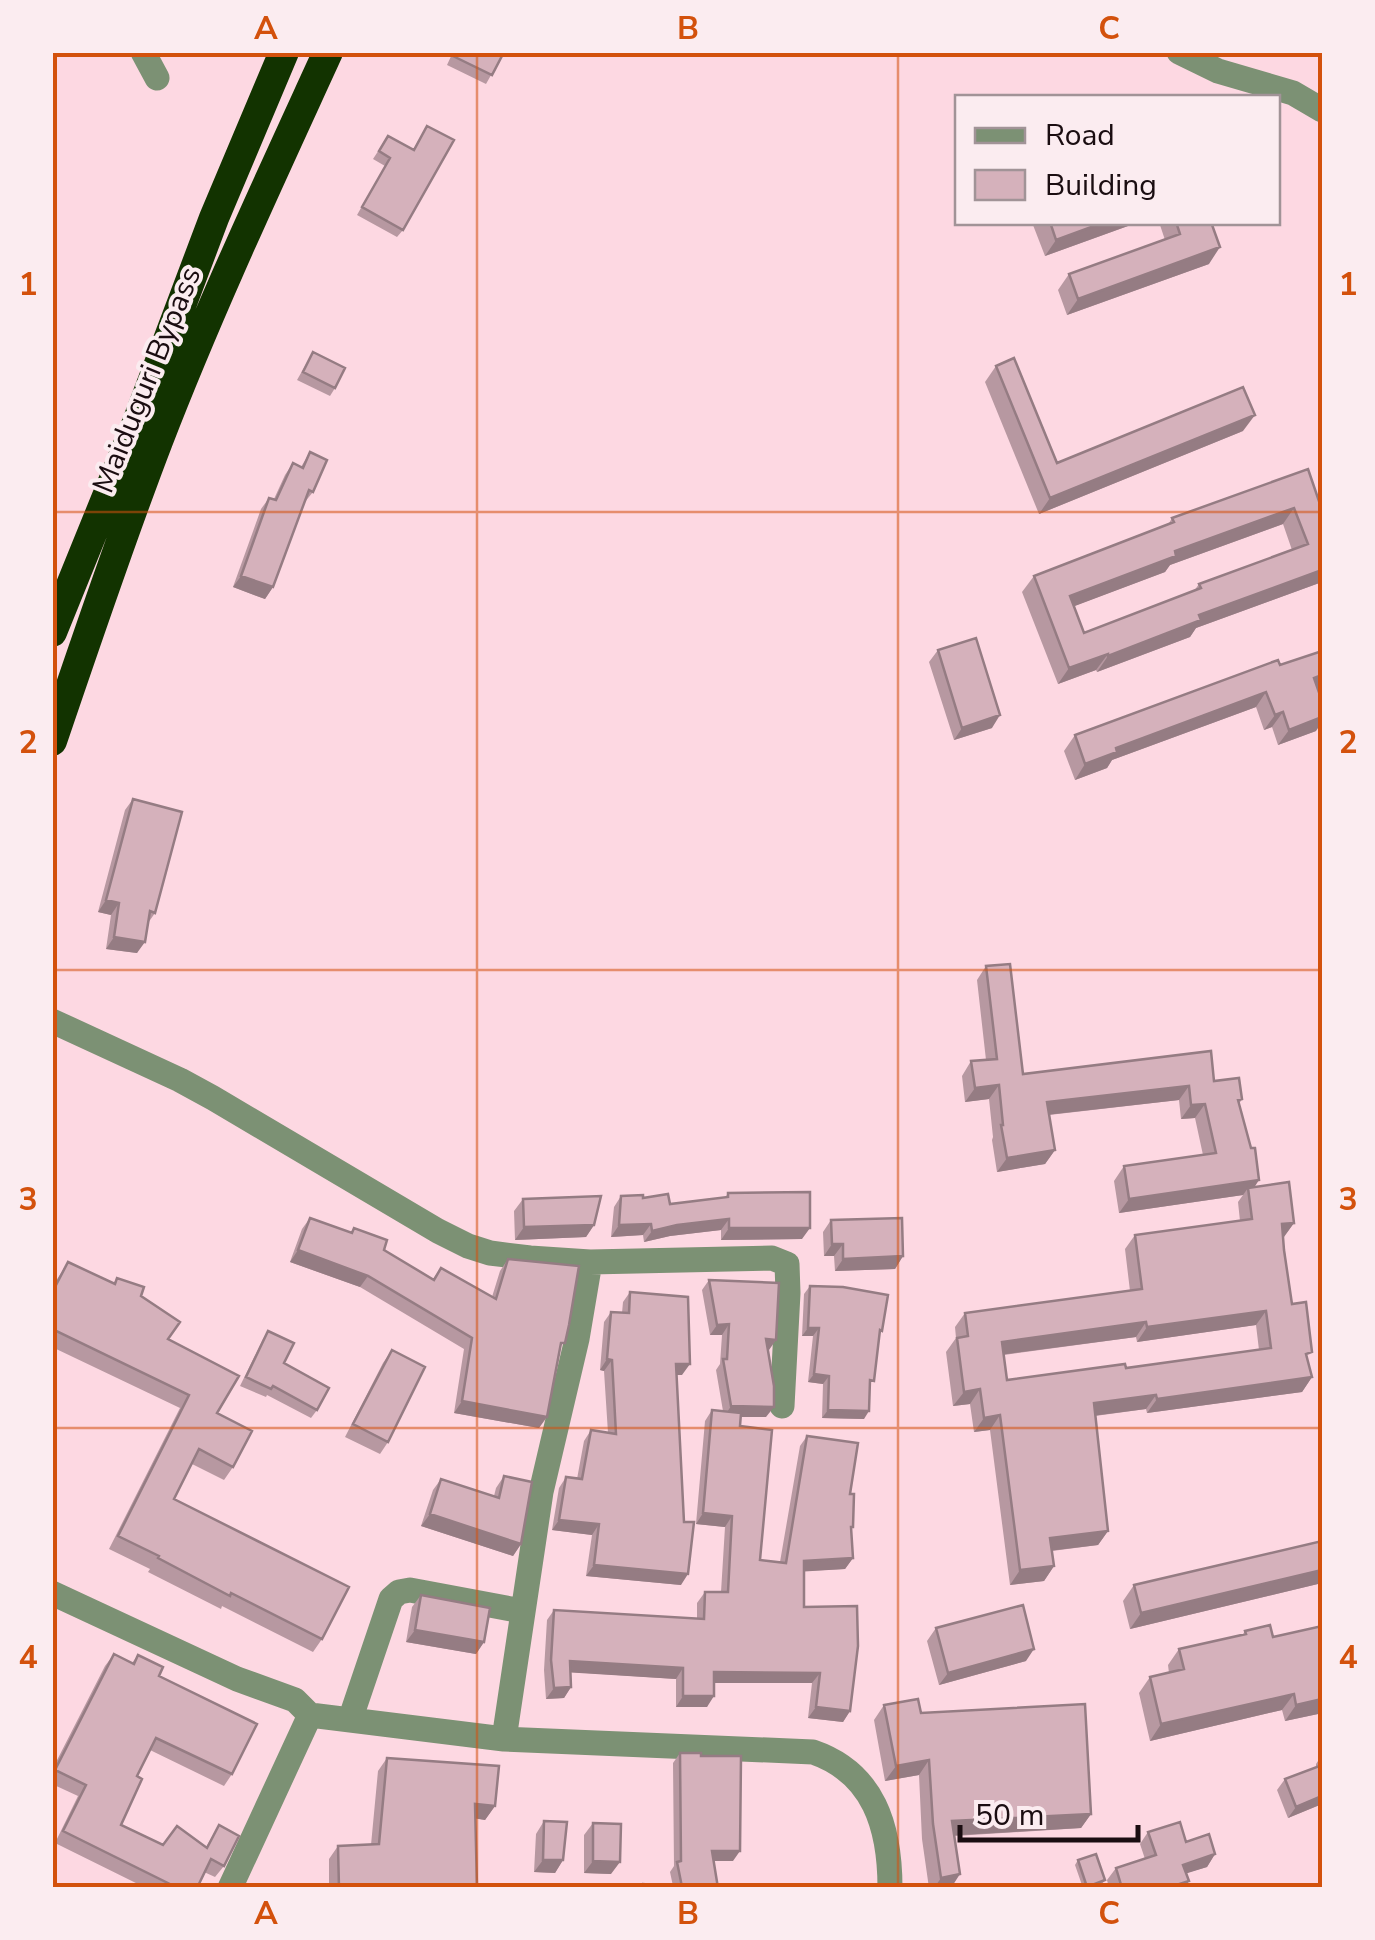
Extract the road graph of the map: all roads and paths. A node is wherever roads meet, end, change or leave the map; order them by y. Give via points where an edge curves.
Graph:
1 (143, 52) edge
2 (284, 52) edge
3 (328, 52) edge
4 (1180, 52) edge
5 (157, 78) dead end
6 (1322, 110) edge
7 (52, 632) edge
8 (52, 741) edge
9 (52, 1021) edge
10 (590, 1262) junction
11 (782, 1406) dead end
12 (52, 1593) edge
13 (522, 1611) junction
14 (310, 1715) junction
15 (350, 1720) junction
16 (504, 1740) junction
17 (230, 1888) edge
18 (890, 1888) edge

1 - 5 street
2 - 7 highway, Maiduguri Bypass
3 - 8 highway, Maiduguri Bypass via 158,440
4 - 6 street
9 - 10 street via 196,1089 468,1246
10 - 11 street via 772,1258 788,1264
10 - 13 street
12 - 14 street via 295,1700
13 - 15 street via 399,1592
13 - 16 street
14 - 15 street
14 - 17 street
15 - 16 street
16 - 18 street via 813,1752 832,1759 864,1784 874,1806 886,1835

